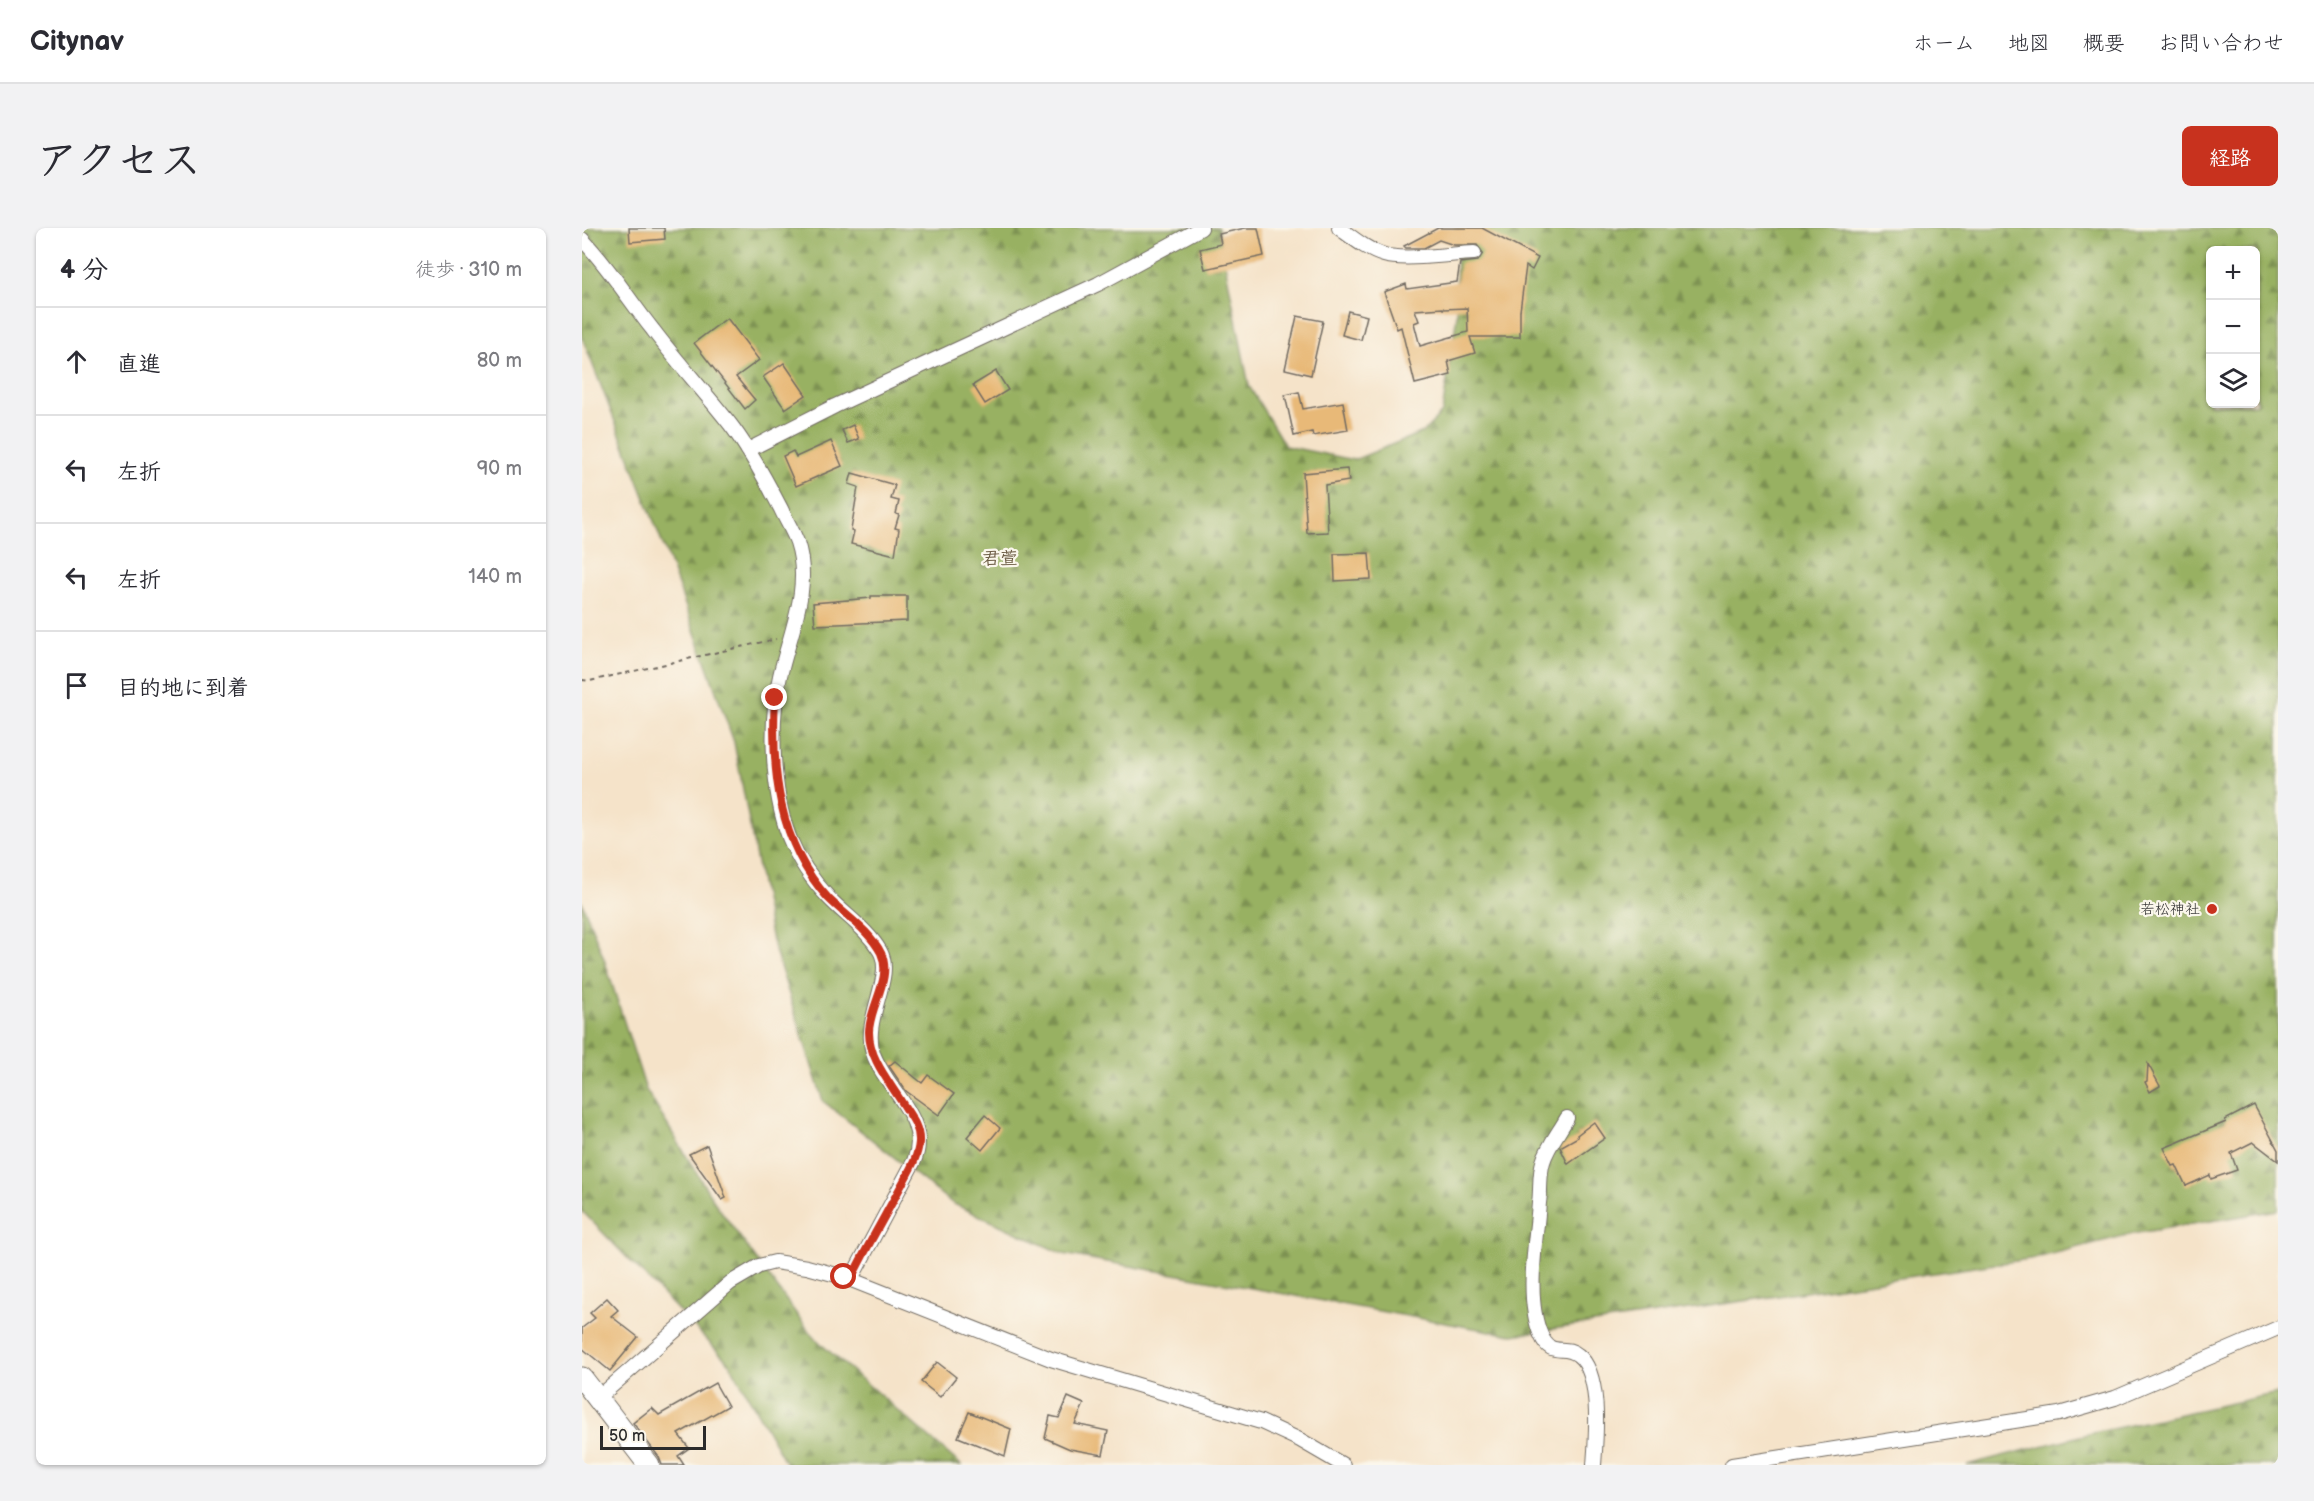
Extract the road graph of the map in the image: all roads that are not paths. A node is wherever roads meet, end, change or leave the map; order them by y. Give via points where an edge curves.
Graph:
1 (1201, 228) edge
2 (1339, 228) edge
3 (582, 239) edge
4 (1474, 253) dead end
5 (748, 450) junction
6 (1568, 1118) dead end
7 (851, 1279) junction
8 (2278, 1328) edge
9 (582, 1378) edge
10 (598, 1398) junction
11 (649, 1465) edge
12 (1343, 1465) edge
13 (1594, 1465) edge
14 (1732, 1465) edge

1 - 5 street via 1098,284
2 - 4 street via 1385,255 1404,258
3 - 5 street
5 - 7 street via 797,542 801,565 800,603 779,678 774,721 776,771 784,820 795,850 814,880 865,931 884,960 870,1042 878,1065 915,1123 919,1140 914,1161
6 - 13 street via 1543,1161 1534,1309 1547,1346 1578,1354 1591,1379 1596,1431
7 - 10 street via 788,1263 759,1266 730,1283
7 - 12 street via 1051,1359 1261,1422
8 - 14 street via 2115,1398 2059,1414
9 - 10 main road
10 - 11 main road

